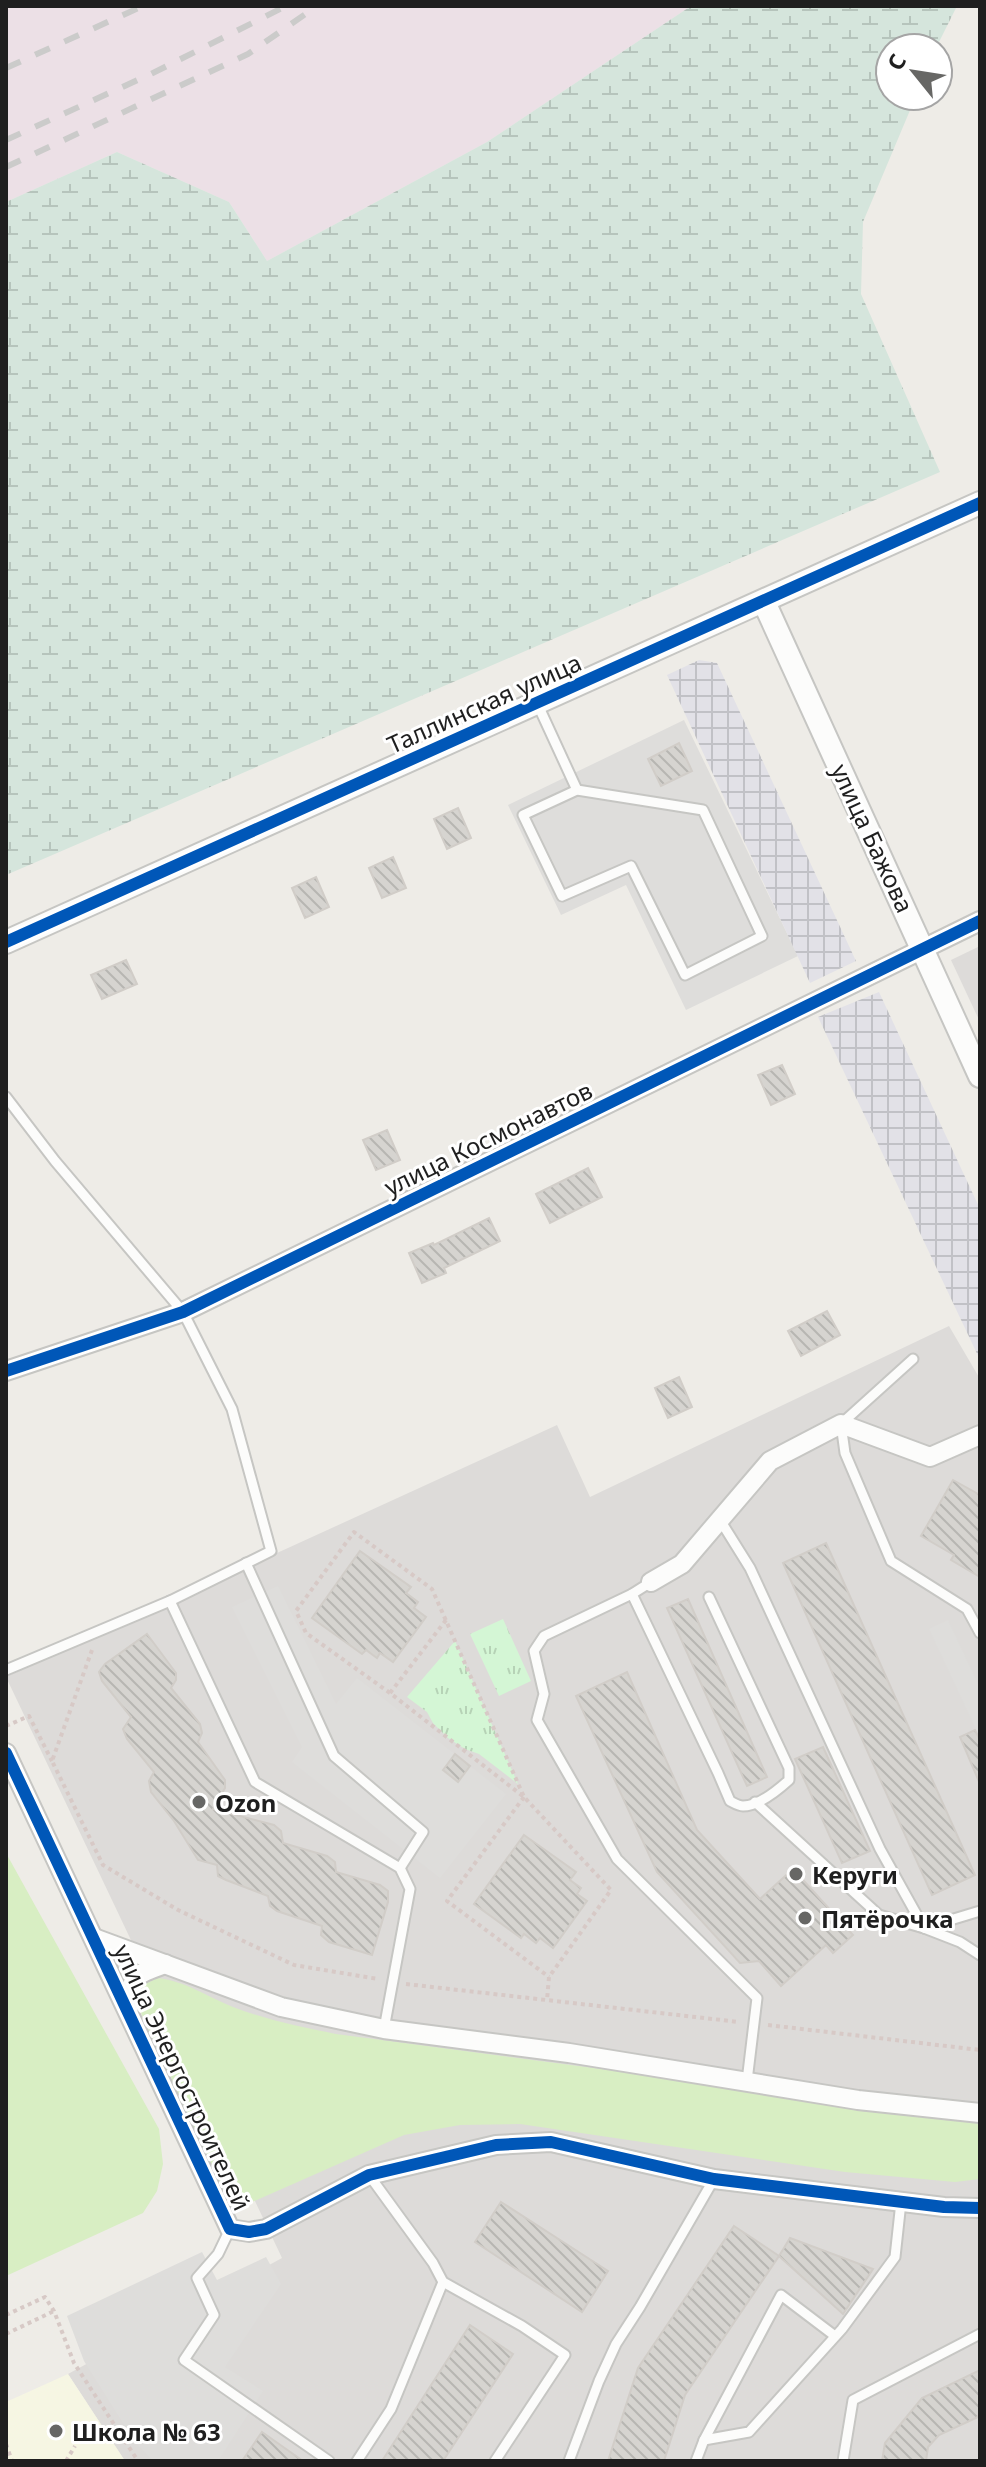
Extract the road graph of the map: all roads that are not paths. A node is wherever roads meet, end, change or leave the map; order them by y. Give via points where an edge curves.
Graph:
1 (980, 503) edge
2 (764, 602) junction
3 (537, 703) junction
4 (577, 790) junction
5 (980, 921) edge
6 (6, 942) edge
7 (924, 949) junction
8 (980, 1076) edge
9 (6, 1097) edge
10 (183, 1312) junction
11 (913, 1359) dead end
12 (6, 1371) edge
13 (841, 1424) junction
14 (978, 1440) edge
15 (720, 1520) junction
16 (246, 1563) junction
17 (651, 1582) joint
18 (632, 1594) junction
19 (709, 1597) dead end
20 (170, 1601) junction
21 (980, 1633) edge
22 (6, 1670) edge
23 (6, 1753) edge
24 (755, 1802) junction
25 (400, 1868) junction
26 (980, 1911) edge
27 (924, 1928) junction
28 (94, 1938) junction
29 (980, 1955) edge
30 (165, 1964) junction
31 (129, 2012) junction
32 (384, 2029) junction
33 (747, 2081) junction
34 (980, 2113) edge
35 (369, 2175) junction
36 (714, 2179) junction
37 (901, 2202) junction
38 (980, 2208) edge
39 (230, 2229) junction
40 (443, 2282) junction
41 (980, 2334) edge
42 (835, 2336) junction
43 (704, 2440) junction
44 (329, 2461) edge
45 (357, 2461) edge
46 (495, 2461) edge
47 (569, 2461) edge
48 (696, 2461) edge
49 (843, 2461) edge

1 - 2 street, Таллинская улица
2 - 3 street, Таллинская улица
2 - 7 street, улица Бажова
3 - 4 lane
3 - 6 street, Таллинская улица
4 - 4 lane via 523,815 562,896 631,866 685,975 762,936 703,810
5 - 7 street, улица Космонавтов
7 - 8 street, улица Бажова
7 - 10 street, улица Космонавтов
9 - 10 lane
10 - 12 street, улица Космонавтов
10 - 16 lane via 232,1409 271,1551
11 - 13 lane
13 - 14 street via 930,1457
13 - 15 street via 770,1461
13 - 21 lane via 845,1453 891,1561 967,1609
15 - 17 street via 682,1564
15 - 27 lane via 750,1568 880,1849
16 - 20 lane
16 - 25 lane via 334,1756 423,1832
17 - 18 lane
18 - 24 lane via 730,1801 743,1806
18 - 33 lane via 544,1636 534,1651 544,1694 537,1720 617,1859 757,1998
19 - 24 lane via 789,1768 789,1780
20 - 22 lane
20 - 25 lane via 255,1782
23 - 28 street
24 - 27 lane via 879,1915
25 - 32 lane via 410,1889
26 - 27 lane
27 - 29 lane
28 - 30 street, улица Энергостроителей
28 - 31 street, улица Энергостроителей
30 - 31 street via 141,1973 130,1985
30 - 32 street, улица Энергостроителей via 281,2007
31 - 39 street, улица Энергостроителей
32 - 33 street, улица Энергостроителей
33 - 34 street, улица Энергостроителей
35 - 36 street, улица Энергостроителей via 496,2145 551,2142
35 - 39 street, улица Энергостроителей via 266,2229
35 - 40 lane
36 - 37 street, улица Энергостроителей
36 - 47 lane via 616,2344
37 - 38 street, улица Энергостроителей
37 - 42 lane via 895,2257
39 - 44 lane via 218,2254 197,2278 214,2315 184,2360
40 - 45 lane via 391,2409
40 - 46 lane via 565,2355
41 - 49 lane via 853,2400
42 - 43 lane via 749,2432
42 - 43 lane via 781,2295
43 - 48 lane

